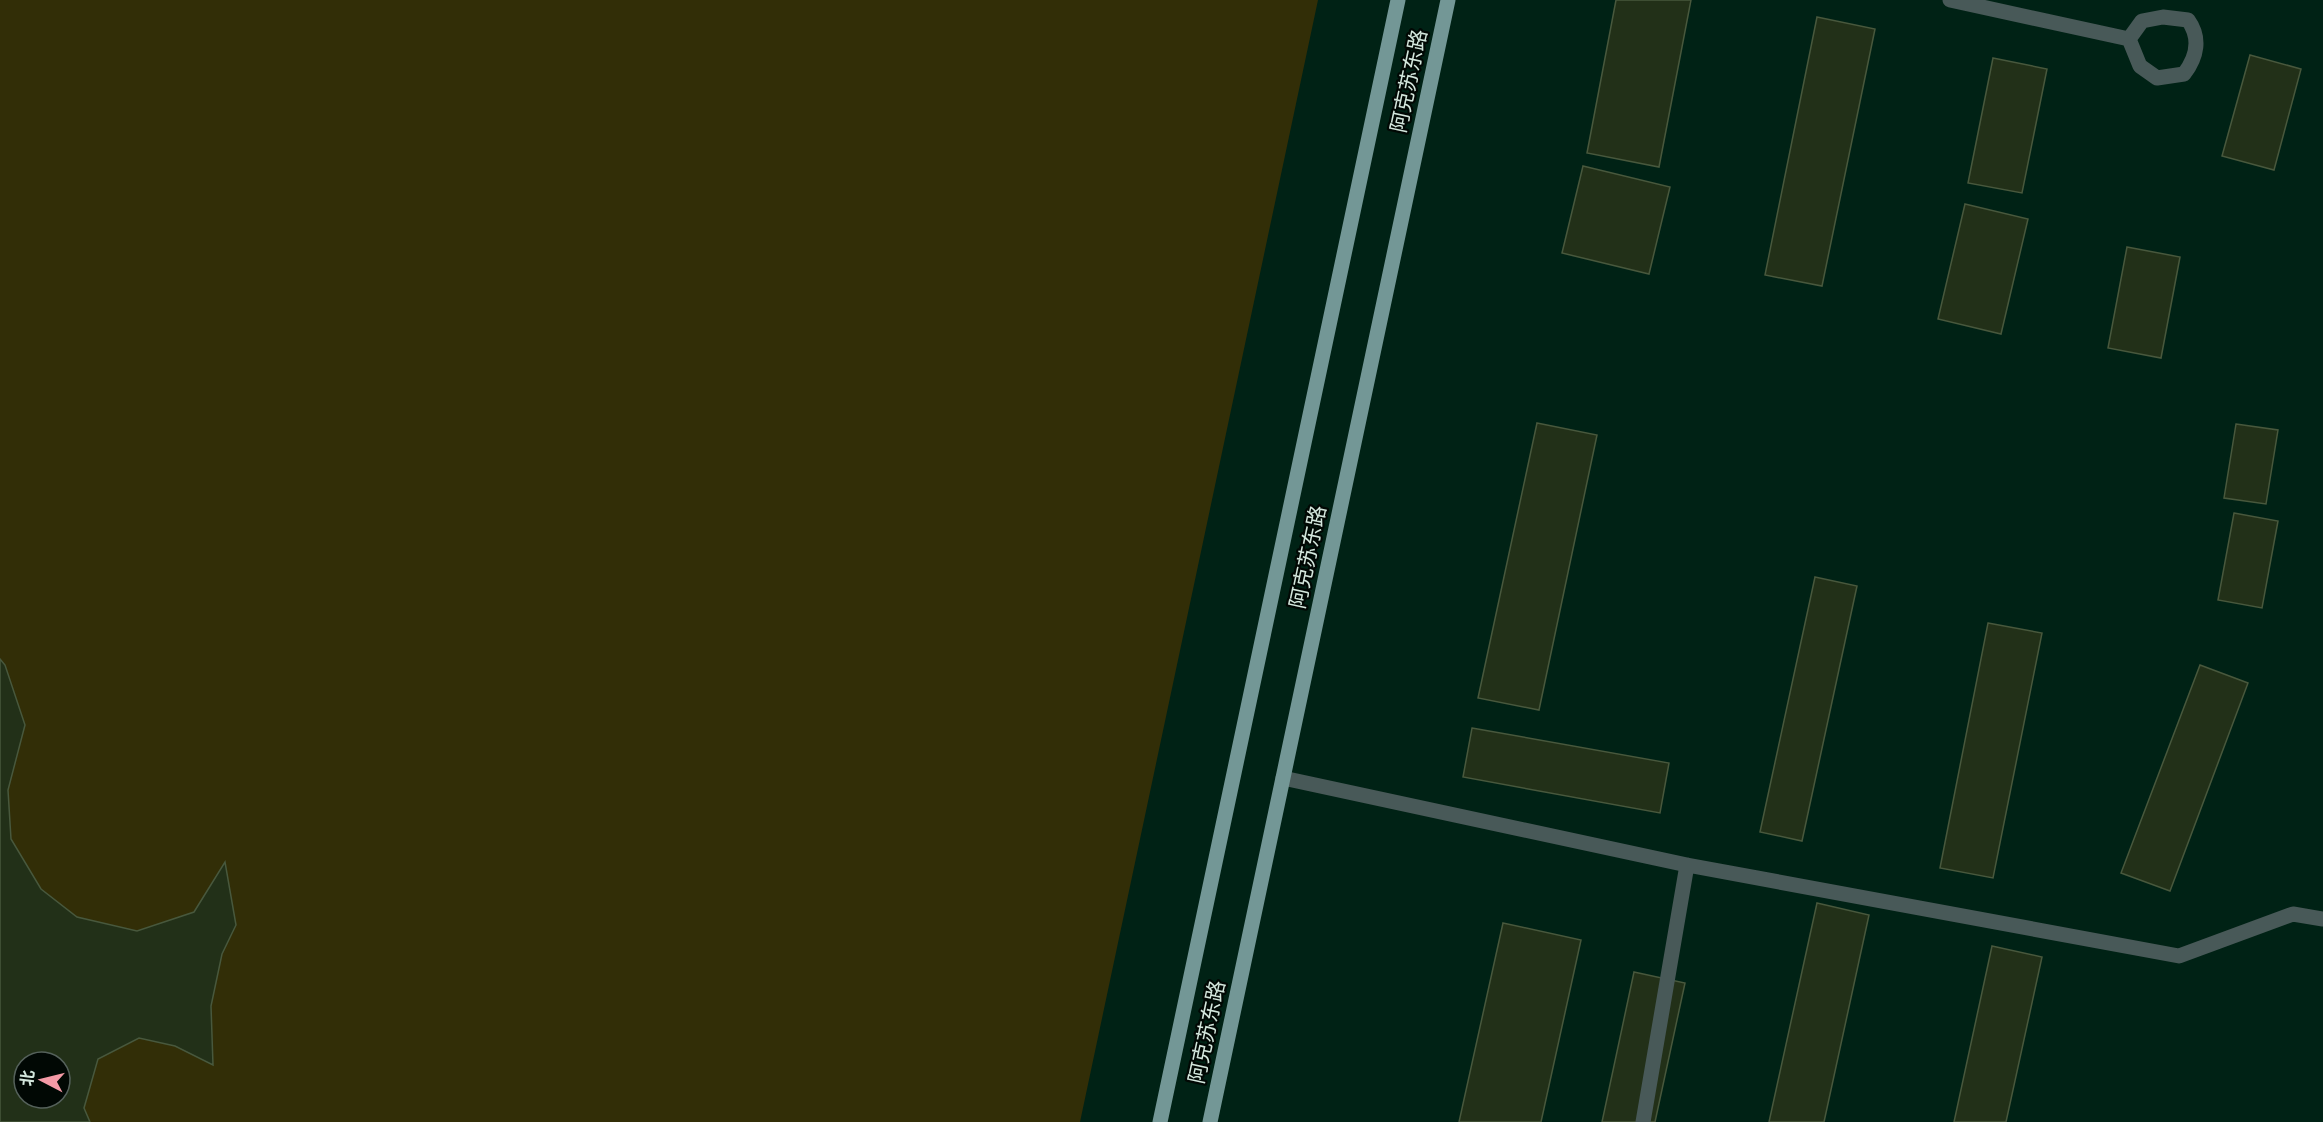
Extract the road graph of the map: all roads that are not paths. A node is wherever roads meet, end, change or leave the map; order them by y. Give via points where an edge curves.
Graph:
1 (1398, 0) edge
2 (1448, 0) edge
3 (1950, 0) edge
4 (2129, 39) junction
5 (1283, 778) junction
6 (1687, 865) junction
7 (2323, 919) edge
8 (1160, 1122) edge
9 (1210, 1122) edge
10 (1643, 1122) edge

1 - 8 main road, 阿克苏东路
2 - 5 main road, 阿克苏东路
3 - 4 street
4 - 4 street via 2140,66 2157,78 2184,74 2194,60 2195,30 2188,20 2163,17 2142,21
5 - 6 street
5 - 9 main road, 阿克苏东路
6 - 7 street via 2179,956 2293,914
6 - 10 street

